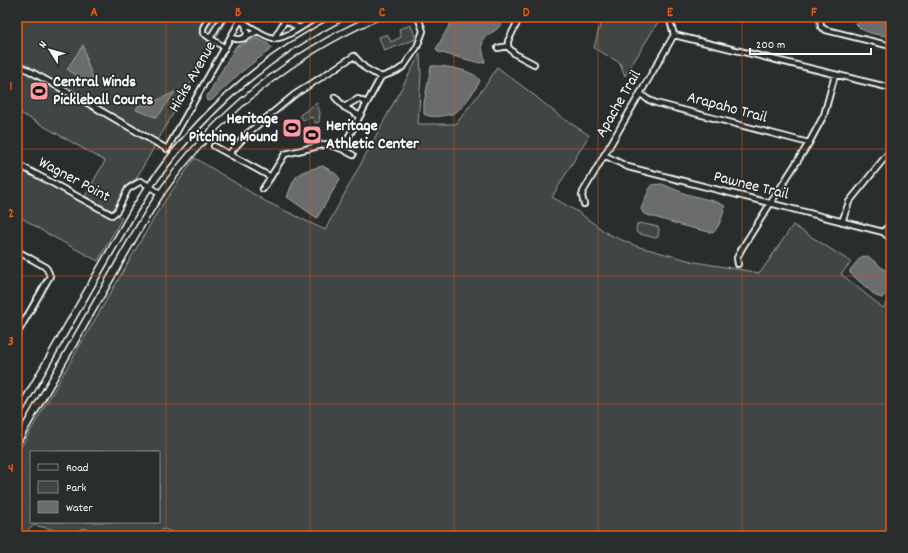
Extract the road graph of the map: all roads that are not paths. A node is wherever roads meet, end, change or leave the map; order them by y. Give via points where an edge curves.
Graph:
1 (209, 17) edge
2 (223, 17) edge
3 (279, 17) edge
4 (303, 17) edge
5 (317, 17) edge
6 (342, 17) edge
7 (376, 17) edge
8 (418, 17) edge
9 (520, 17) edge
10 (669, 17) edge
11 (820, 17) edge
12 (241, 19) edge
13 (286, 19) edge
14 (310, 21) junction
15 (245, 24) junction
16 (299, 28) junction
17 (258, 31) junction
18 (674, 35) junction
19 (231, 37) junction
20 (210, 38) junction
21 (245, 38) junction
22 (274, 39) junction
23 (508, 46) junction
24 (891, 46) edge
25 (225, 48) junction
26 (498, 48) dead end
27 (17, 64) edge
28 (534, 64) dead end
29 (835, 75) junction
30 (381, 77) junction
31 (891, 88) edge
32 (640, 93) junction
33 (335, 97) dead end
34 (367, 102) junction
35 (344, 107) junction
36 (360, 116) junction
37 (185, 118) junction
38 (189, 121) dead end
39 (809, 143) junction
40 (214, 146) dead end
41 (342, 149) junction
42 (891, 150) edge
43 (229, 154) junction
44 (353, 155) dead end
45 (604, 155) junction
46 (17, 164) edge
47 (271, 177) junction
48 (149, 186) junction
49 (263, 189) dead end
50 (161, 194) junction
51 (584, 204) dead end
52 (771, 204) junction
53 (842, 222) junction
54 (891, 223) edge
55 (883, 232) junction
56 (891, 239) edge
57 (17, 251) edge
58 (738, 264) dead end
59 (17, 334) edge
60 (17, 415) edge
61 (17, 442) edge

1 - 20 street via 202,31
2 - 20 street
3 - 13 street
4 - 14 street
5 - 14 street
6 - 48 main road via 292,46 239,86 191,132
7 - 50 main road via 328,40 261,86 204,140
8 - 30 street via 423,31 421,40 410,58 397,71
9 - 23 street via 508,40
10 - 18 street
11 - 24 street via 821,26 826,30
12 - 15 street
12 - 19 street, Hicks Avenue
13 - 16 street
13 - 22 street
14 - 16 street
15 - 17 street
15 - 21 street
16 - 22 street via 282,38
17 - 21 street
17 - 22 street
18 - 29 street
18 - 32 street, Apache Trail
19 - 21 street via 236,40
19 - 25 street, Hicks Avenue
20 - 25 street
23 - 26 street
23 - 28 street via 514,54
25 - 37 street, Hicks Avenue
27 - 37 street, Hicks Avenue via 167,149
29 - 31 street
29 - 39 street via 824,116
30 - 34 street
30 - 43 street via 365,68 354,56 294,94 248,133
32 - 39 street, Arapaho Trail via 656,103
32 - 45 street, Apache Trail
33 - 35 street
34 - 35 street via 358,99
34 - 36 street
35 - 36 street
36 - 41 street
37 - 38 street
39 - 52 street
40 - 43 street
41 - 44 street
41 - 47 street via 327,144 285,154
42 - 53 street via 849,202
43 - 47 street
45 - 51 street, Apache Trail via 583,192
45 - 52 street, Pawnee Trail via 628,167
46 - 48 street, Wagner Point via 112,215 117,211 130,186 142,181
47 - 49 street
48 - 50 street
48 - 60 main road
50 - 61 main road
52 - 53 street, Pawnee Trail
52 - 58 street via 737,258
53 - 55 street, Pawnee Trail
54 - 55 street
55 - 56 street, Pawnee Trail
57 - 59 street via 44,266 50,276

